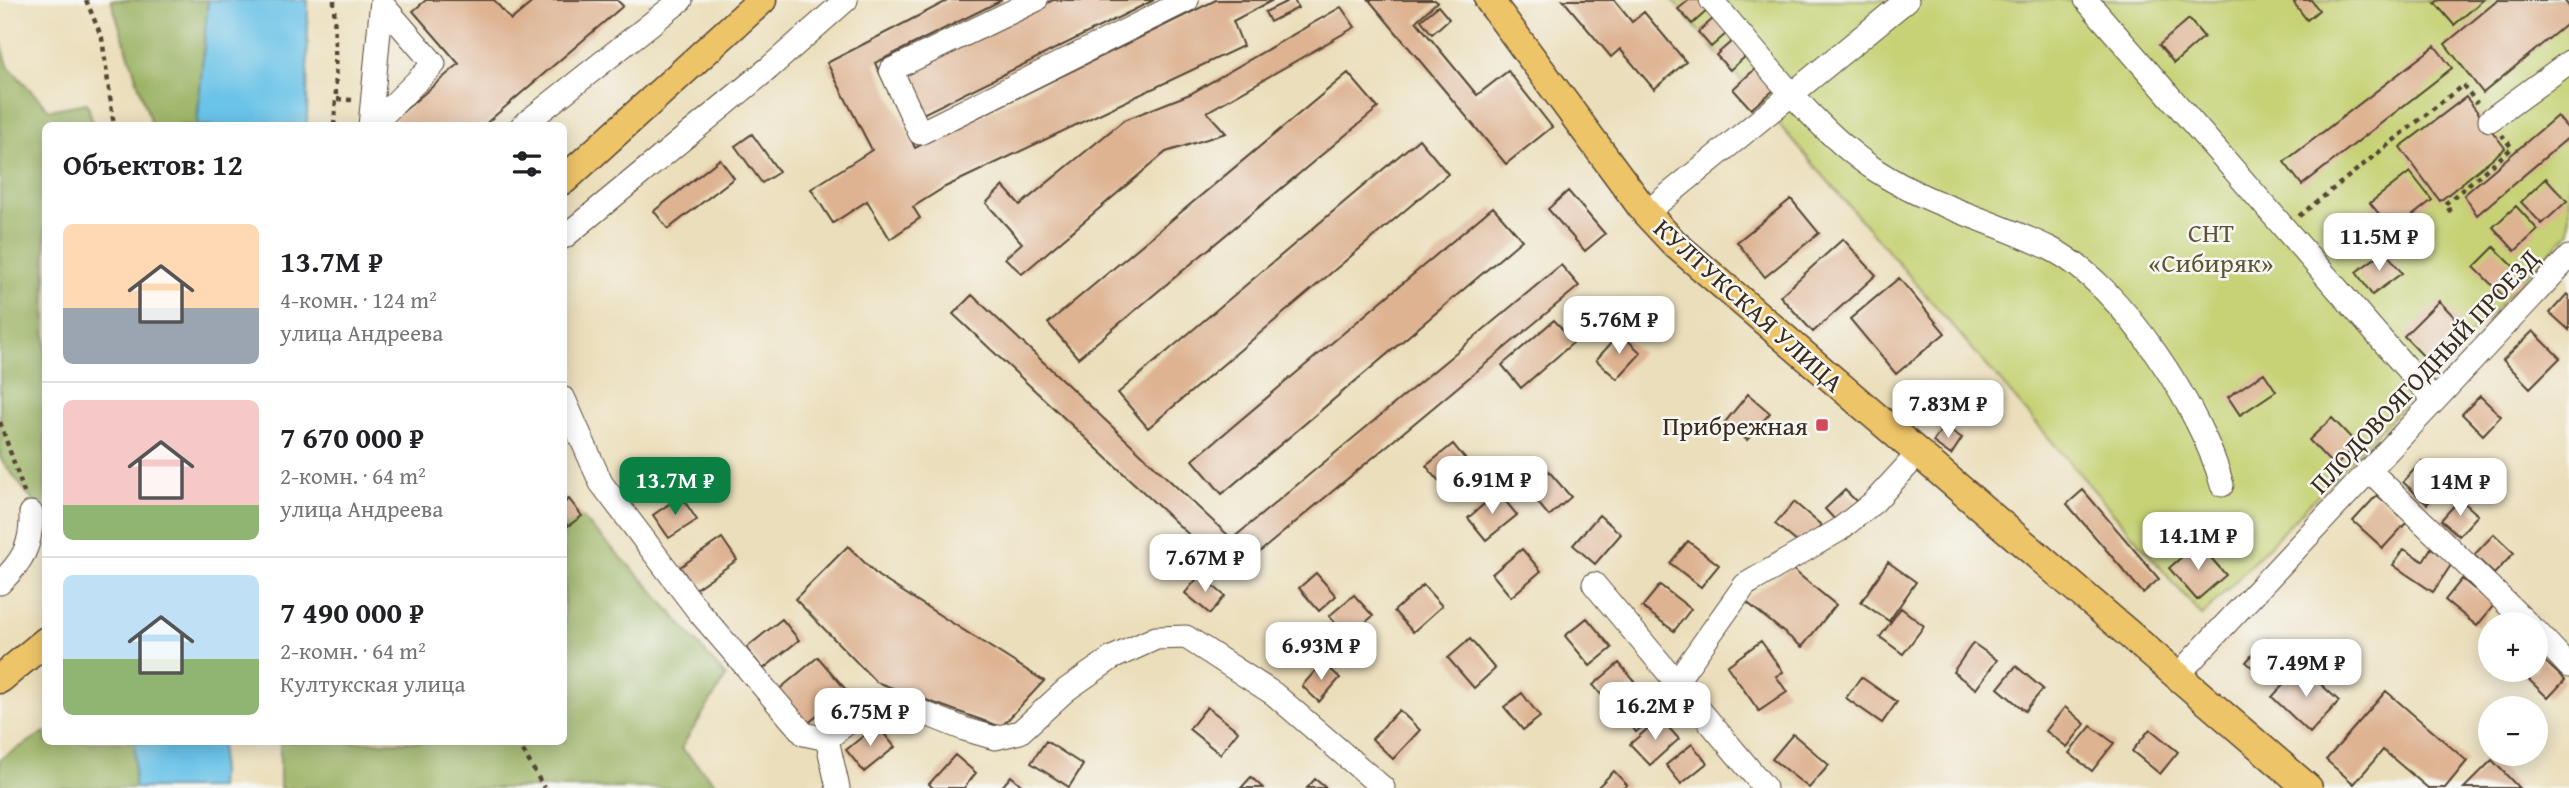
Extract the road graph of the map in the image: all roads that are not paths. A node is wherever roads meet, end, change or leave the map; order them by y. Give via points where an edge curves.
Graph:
1 (681, 0) edge
2 (762, 0) edge
3 (846, 0) edge
4 (1036, 0) edge
5 (1187, 0) edge
6 (1489, 0) edge
7 (1907, 0) edge
8 (2087, 0) edge
9 (382, 2) edge
10 (1723, 6) edge
11 (2569, 62) edge
12 (1793, 92) junction
13 (2490, 120) road end
14 (371, 122) edge
15 (375, 122) edge
16 (527, 122) edge
17 (567, 177) edge
18 (1646, 213) junction
19 (567, 235) edge
20 (2569, 257) edge
21 (2434, 400) junction
22 (567, 406) edge
23 (1917, 454) junction
24 (2369, 470) junction
25 (2222, 485) dead end
26 (31, 513) road end
27 (0, 583) edge
28 (1594, 584) dead end
29 (2516, 612) edge
30 (42, 644) edge
31 (2548, 644) edge
32 (2569, 666) edge
33 (2176, 677) junction
34 (0, 678) edge
35 (1676, 682) junction
36 (827, 739) junction
37 (838, 788) edge
38 (1383, 788) edge
39 (1765, 788) edge
40 (2308, 788) edge

1 - 16 street
2 - 17 main road
3 - 19 street
4 - 5 street via 891,70 920,133
6 - 18 main road, КУЛТУКСКАЯ УЛИЦА
7 - 12 street
8 - 21 street
9 - 14 street
9 - 15 street via 434,64
10 - 12 street
11 - 13 street
12 - 18 street
12 - 25 street via 1835,140 1879,172 2053,250 2091,277 2140,331 2163,365 2213,452
18 - 23 main road, КУЛТУКСКАЯ УЛИЦА via 1675,244
20 - 21 street, ПЛОДОВОЯГОДНЫЙ ПРОЕЗД
21 - 24 street, ПЛОДОВОЯГОДНЫЙ ПРОЕЗД
22 - 36 street via 601,483 699,612 804,734
23 - 33 main road, КУЛТУКСКАЯ УЛИЦА
23 - 35 street via 1874,502 1839,530 1745,585
24 - 29 street
24 - 33 street, ПЛОДОВОЯГОДНЫЙ ПРОЕЗД
26 - 27 street via 32,537 15,568
28 - 35 street
30 - 34 main road
31 - 32 street
33 - 40 main road, КУЛТУКСКАЯ УЛИЦА
35 - 39 street
36 - 37 street
36 - 38 street via 871,704 891,700 995,738 1020,732 1066,690 1112,658 1156,638 1186,637 1275,694

